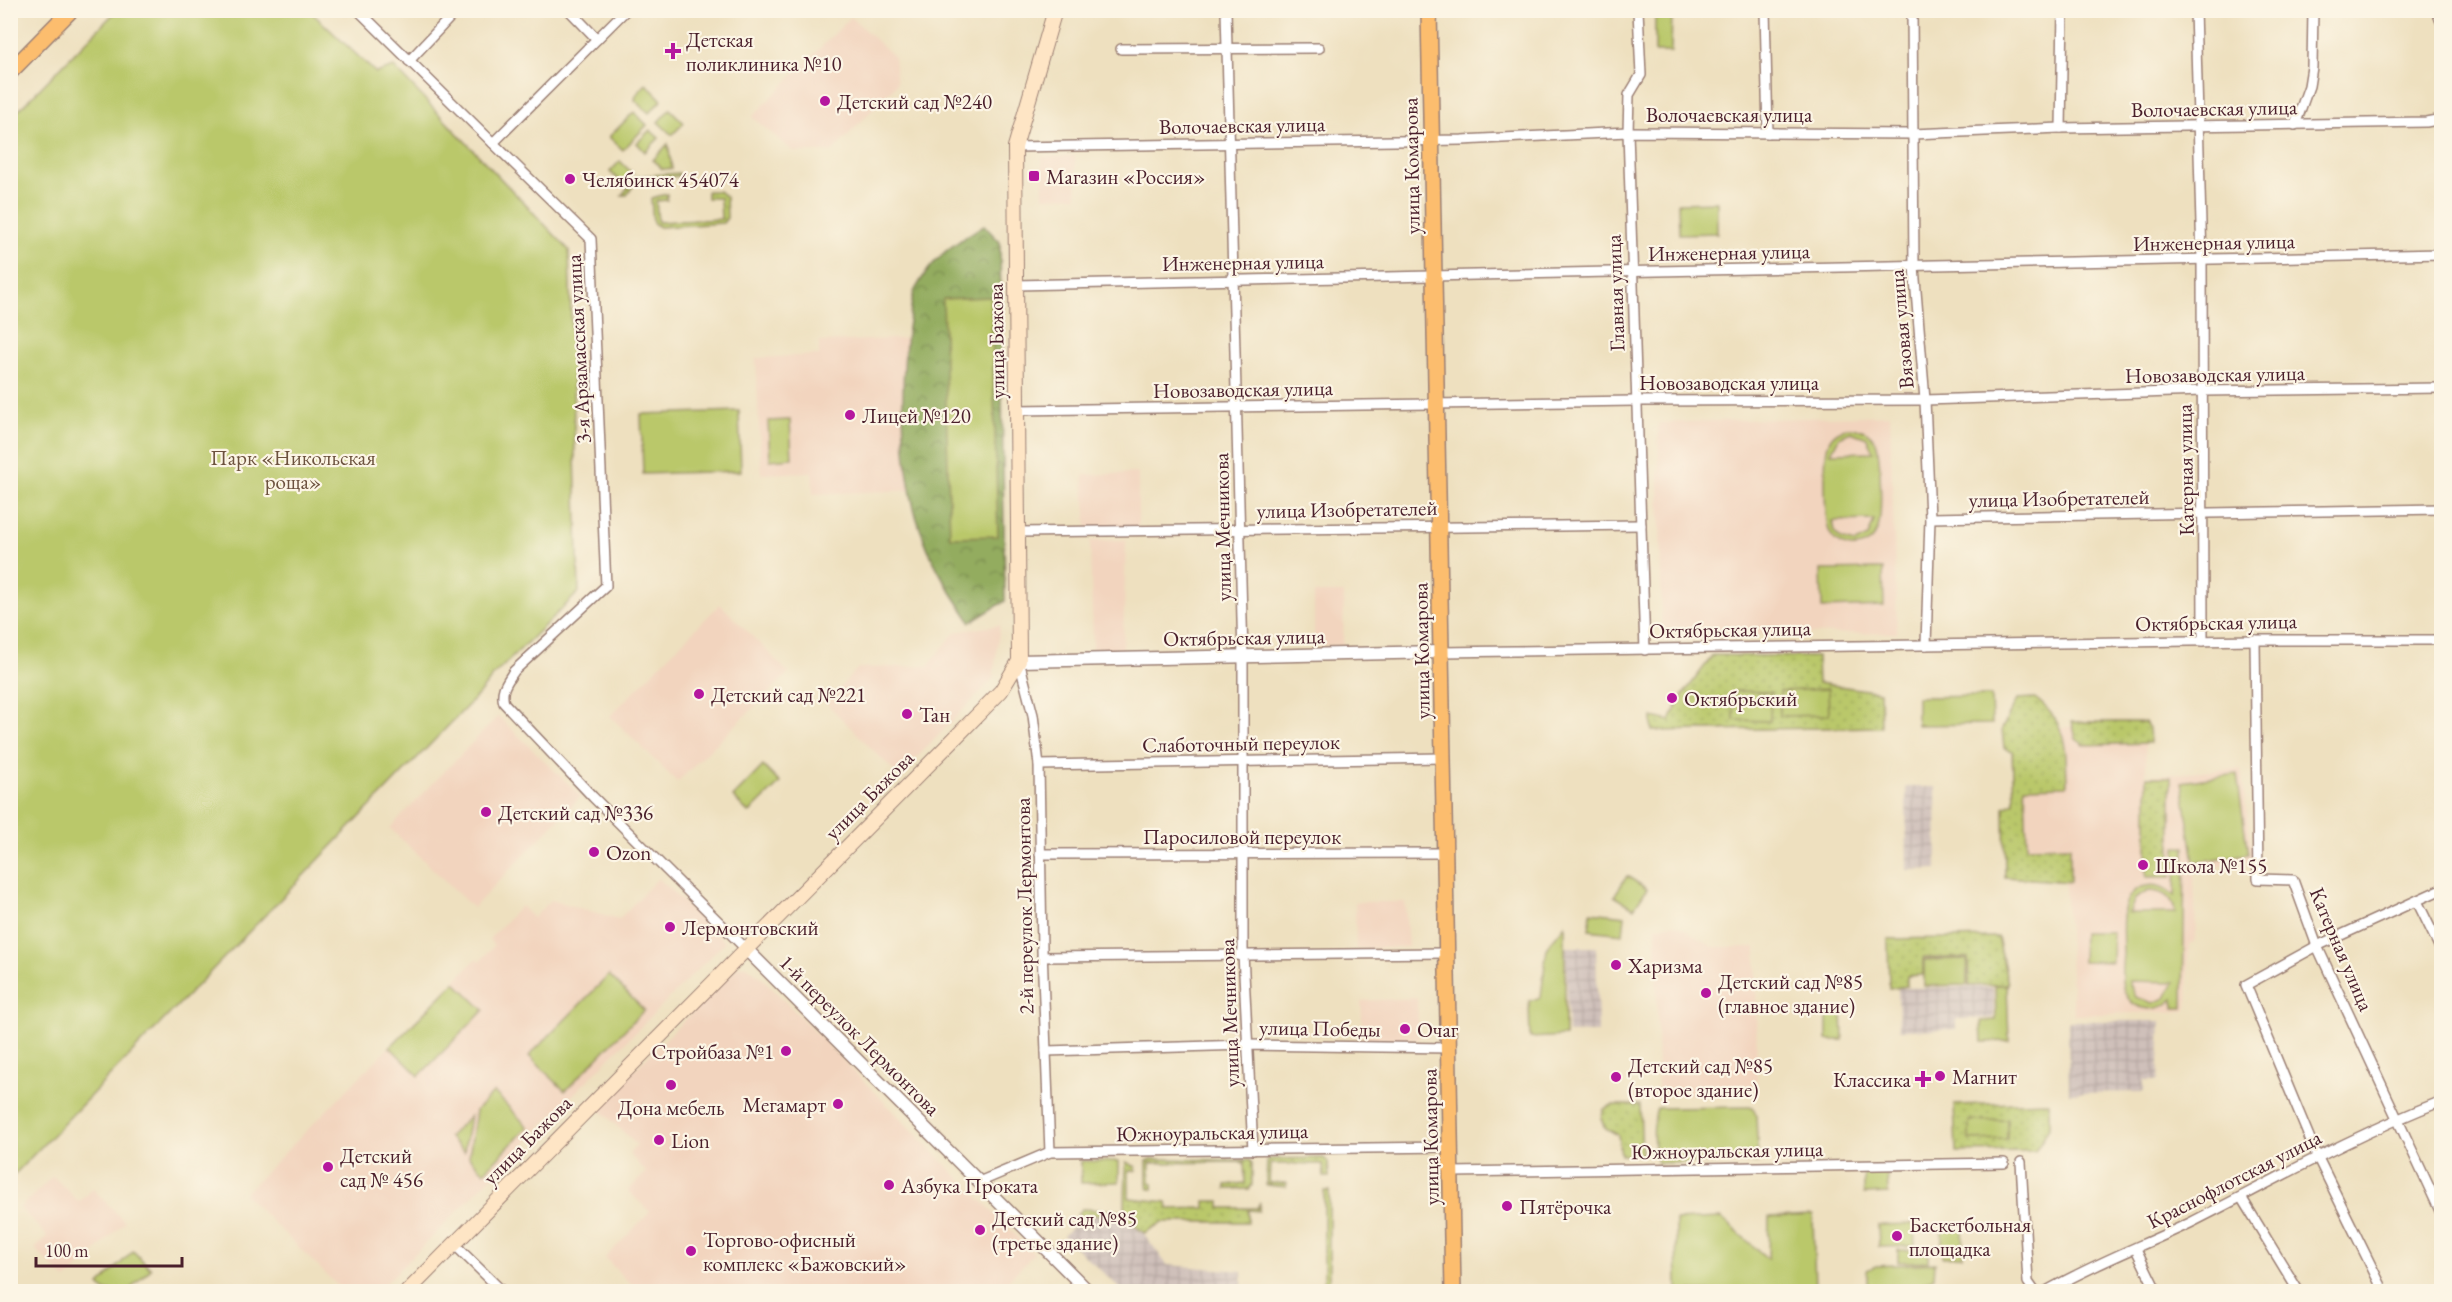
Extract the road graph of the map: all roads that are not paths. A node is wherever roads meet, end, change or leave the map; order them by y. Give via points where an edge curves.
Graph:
1 (71, 10) edge
2 (358, 10) edge
3 (457, 10) edge
4 (569, 10) edge
5 (626, 10) edge
6 (1055, 10) edge
7 (1226, 10) edge
8 (1429, 10) edge
9 (1638, 10) edge
10 (1765, 10) edge
11 (1912, 10) edge
12 (2064, 10) edge
13 (2195, 10) edge
14 (2313, 10) edge
15 (2438, 10) edge
16 (2442, 20) edge
17 (597, 39) junction
18 (1319, 48) dead end
19 (1121, 49) dead end
20 (1228, 50) junction
21 (409, 60) junction
22 (10, 72) edge
23 (2442, 119) edge
24 (2198, 125) junction
25 (2295, 125) junction
26 (2061, 128) junction
27 (1628, 132) junction
28 (1768, 133) junction
29 (1912, 134) junction
30 (1432, 140) junction
31 (493, 143) junction
32 (1232, 143) junction
33 (1015, 147) junction
34 (2442, 254) edge
35 (2202, 260) junction
36 (1914, 267) junction
37 (1632, 272) junction
38 (1434, 275) junction
39 (1235, 280) junction
40 (1016, 285) junction
41 (2442, 388) edge
42 (2203, 390) junction
43 (1925, 400) junction
44 (1636, 401) junction
45 (1438, 403) junction
46 (1238, 407) junction
47 (1017, 410) junction
48 (2442, 509) edge
49 (2204, 515) junction
50 (1930, 518) junction
51 (1440, 525) junction
52 (1641, 525) junction
53 (1240, 529) junction
54 (1018, 532) junction
55 (2255, 640) junction
56 (2442, 640) edge
57 (2203, 641) junction
58 (1926, 645) junction
59 (1645, 650) junction
60 (1441, 652) junction
61 (1243, 657) junction
62 (1019, 661) junction
63 (504, 703) joint
64 (1443, 758) junction
65 (1243, 760) junction
66 (1039, 765) junction
67 (1445, 853) junction
68 (1040, 854) junction
69 (1243, 854) junction
70 (2442, 890) edge
71 (2417, 901) junction
72 (2317, 946) junction
73 (746, 949) junction
74 (2442, 952) edge
75 (1447, 953) junction
76 (1244, 954) junction
77 (1042, 957) junction
78 (1246, 1045) junction
79 (1449, 1048) junction
80 (1046, 1051) junction
81 (2442, 1101) edge
82 (2398, 1118) junction
83 (1451, 1147) junction
84 (1253, 1150) junction
85 (1050, 1152) junction
86 (2317, 1156) junction
87 (2021, 1162) dead end
88 (2004, 1163) dead end
89 (1452, 1172) junction
90 (979, 1182) junction
91 (2241, 1197) junction
92 (2442, 1215) edge
93 (454, 1244) junction
94 (2136, 1250) junction
95 (2062, 1281) junction
96 (407, 1292) edge
97 (503, 1292) edge
98 (1089, 1292) edge
99 (1453, 1292) edge
100 (2035, 1292) edge
101 (2045, 1292) edge
102 (2067, 1292) edge
103 (2157, 1292) edge
104 (2299, 1292) edge
105 (2384, 1292) edge

1 - 22 main road
2 - 21 street, 3-я Арзамасская улица
3 - 21 street
4 - 17 street
5 - 17 street
6 - 33 main road, улица Бажова
7 - 20 street, улица Мечникова
8 - 30 main road, улица Комарова
9 - 27 street, Главная улица via 1641,75 1629,94
10 - 28 street
11 - 29 street, Вязовая улица
12 - 26 street
13 - 24 street, Катерная улица
14 - 25 street via 2312,67
15 - 16 street
17 - 31 street
18 - 20 street
19 - 20 street
20 - 32 street, улица Мечникова
21 - 31 street, 3-я Арзамасская улица
23 - 25 street, Волочаевская улица
24 - 25 street, Волочаевская улица
24 - 26 street, Волочаевская улица
24 - 35 street, Катерная улица
26 - 29 street, Волочаевская улица
27 - 28 street, Волочаевская улица
27 - 30 street, Волочаевская улица
27 - 37 street, Главная улица
28 - 29 street, Волочаевская улица
29 - 36 street, Вязовая улица
30 - 32 street, Волочаевская улица
30 - 38 main road, улица Комарова
31 - 63 street, 3-я Арзамасская улица via 591,238 606,586 514,672 504,686
32 - 33 street, Волочаевская улица
32 - 39 street, улица Мечникова
33 - 40 main road, улица Бажова
34 - 35 street, Инженерная улица
35 - 36 street, Инженерная улица
35 - 42 street, Катерная улица
36 - 37 street, Инженерная улица
36 - 43 street, Вязовая улица
37 - 38 street, Инженерная улица
37 - 44 street, Главная улица
38 - 39 street, Инженерная улица
38 - 45 main road, улица Комарова
39 - 40 street, Инженерная улица
39 - 46 street, улица Мечникова
40 - 47 main road, улица Бажова
41 - 42 street, Новозаводская улица
42 - 43 street, Новозаводская улица
42 - 49 street, Катерная улица
43 - 44 street, Новозаводская улица
43 - 50 street, Вязовая улица
44 - 45 street, Новозаводская улица
44 - 52 street, Главная улица
45 - 46 street, Новозаводская улица
45 - 51 main road, улица Комарова
46 - 47 street, Новозаводская улица
46 - 53 street, улица Мечникова
47 - 54 main road, улица Бажова
48 - 49 street, улица Изобретателей
49 - 50 street, улица Изобретателей
49 - 57 street, Катерная улица
50 - 58 street, Вязовая улица
51 - 52 street, улица Изобретателей
51 - 53 street, улица Изобретателей
51 - 60 main road, улица Комарова
52 - 59 street, Главная улица
53 - 54 street, улица Изобретателей
53 - 61 street, улица Мечникова
54 - 62 main road, улица Бажова
55 - 56 street, Октябрьская улица
55 - 57 street, Октябрьская улица
55 - 72 street, Катерная улица via 2258,879 2294,880
57 - 58 street, Октябрьская улица
58 - 59 street, Октябрьская улица
59 - 60 street, Октябрьская улица
60 - 61 street, Октябрьская улица
60 - 64 main road, улица Комарова
61 - 62 street, Октябрьская улица
61 - 65 street, улица Мечникова
62 - 66 street, 2-й переулок Лермонтова via 1034,715
62 - 73 main road, улица Бажова via 1001,691
63 - 73 street, 1-й переулок Лермонтова
64 - 65 street, Слаботочный переулок
64 - 67 main road, улица Комарова
65 - 66 street, Слаботочный переулок
65 - 69 street, улица Мечникова
66 - 68 street, 2-й переулок Лермонтова
67 - 69 street, Паросиловой переулок
67 - 75 main road, улица Комарова
68 - 69 street, Паросиловой переулок
68 - 77 street, 2-й переулок Лермонтова
69 - 76 street, улица Мечникова
70 - 71 street
71 - 72 street
71 - 74 street
72 - 82 street, Катерная улица
72 - 86 street via 2246,985
73 - 90 street, 1-й переулок Лермонтова
73 - 93 main road, улица Бажова
75 - 76 street
75 - 79 main road, улица Комарова
76 - 77 street
76 - 78 street, улица Мечникова
77 - 80 street, 2-й переулок Лермонтова
78 - 79 street, улица Победы
78 - 80 street, улица Победы
78 - 84 street, улица Мечникова
79 - 83 main road, улица Комарова
80 - 85 street, 2-й переулок Лермонтова
81 - 82 street, Краснофлотская улица
82 - 86 street, Краснофлотская улица
82 - 92 street, Катерная улица
83 - 84 street, Южноуральская улица
83 - 89 main road, улица Комарова
84 - 85 street, Южноуральская улица
85 - 90 street, Южноуральская улица
86 - 91 street, Краснофлотская улица
86 - 105 street
87 - 100 street via 2028,1282
88 - 89 street, Южноуральская улица
89 - 99 main road, улица Комарова
90 - 98 street, 1-й переулок Лермонтова
91 - 94 street, Краснофлотская улица
91 - 104 street
93 - 96 main road, улица Бажова
93 - 97 street
94 - 95 street, Краснофлотская улица
94 - 103 street
95 - 101 street, Краснофлотская улица
95 - 102 street

